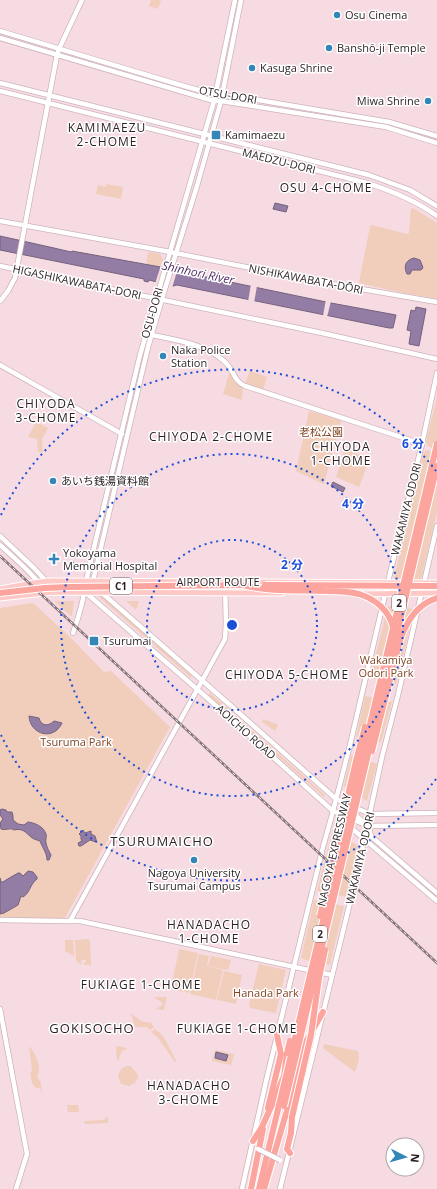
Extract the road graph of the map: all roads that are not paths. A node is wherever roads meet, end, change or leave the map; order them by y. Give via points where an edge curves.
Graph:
1 (82, 0) edge
2 (235, 0) edge
3 (241, 0) edge
4 (0, 31) edge
5 (0, 38) edge
6 (59, 49) junction
7 (57, 55) junction
8 (0, 83) edge
9 (0, 91) edge
10 (49, 95) junction
11 (216, 95) junction
12 (222, 95) junction
13 (221, 101) junction
14 (214, 102) junction
15 (48, 103) junction
16 (205, 133) junction
17 (211, 135) junction
18 (437, 136) edge
19 (202, 141) junction
20 (209, 143) junction
21 (437, 143) edge
22 (437, 206) edge
23 (437, 216) edge
24 (0, 221) edge
25 (25, 226) junction
26 (170, 252) junction
27 (176, 254) junction
28 (0, 266) edge
29 (17, 270) junction
30 (0, 300) edge
31 (159, 300) junction
32 (437, 302) edge
33 (152, 335) junction
34 (437, 359) edge
35 (0, 365) edge
36 (437, 373) edge
37 (119, 432) junction
38 (127, 436) junction
39 (422, 444) junction
40 (437, 444) edge
41 (437, 466) edge
42 (437, 526) edge
43 (0, 536) edge
44 (0, 545) edge
45 (86, 581) junction
46 (93, 581) junction
47 (40, 582) junction
48 (48, 582) junction
49 (225, 582) junction
50 (388, 582) junction
51 (424, 583) junction
52 (437, 583) edge
53 (243, 585) junction
54 (437, 586) edge
55 (0, 589) edge
56 (46, 592) junction
57 (54, 592) junction
58 (85, 592) junction
59 (101, 592) junction
60 (226, 593) junction
61 (422, 593) junction
62 (437, 593) edge
63 (0, 594) edge
64 (385, 594) junction
65 (0, 598) edge
66 (437, 598) edge
67 (72, 633) dead end
68 (202, 680) junction
69 (197, 689) junction
70 (364, 777) junction
71 (336, 799) junction
72 (333, 811) junction
73 (437, 813) edge
74 (370, 814) junction
75 (437, 825) edge
76 (368, 826) junction
77 (365, 840) junction
78 (337, 888) junction
79 (437, 893) edge
80 (437, 901) edge
81 (0, 920) edge
82 (70, 921) junction
83 (318, 935) junction
84 (295, 966) junction
85 (332, 975) junction
86 (0, 1009) edge
87 (323, 1012) junction
88 (295, 1032) junction
89 (277, 1035) junction
90 (281, 1105) junction
91 (266, 1114) dead end
92 (263, 1129) dead end
93 (253, 1141) junction
94 (252, 1147) junction
95 (290, 1153) junction
96 (287, 1163) junction
97 (16, 1189) edge
98 (242, 1189) edge
99 (251, 1189) edge
100 (259, 1189) edge
101 (264, 1189) edge
102 (280, 1189) edge

1 - 6 street
2 - 11 street, OSU-DORI
3 - 12 street, OSU-DORI
4 - 6 street, OTSU-DORI
5 - 7 street, OTSU-DORI
6 - 7 street
6 - 11 street, OTSU-DORI
7 - 10 street
7 - 14 street, OTSU-DORI
8 - 10 street, MAEDZU-DORI
9 - 15 street, MAEDZU-DORI
10 - 15 street
10 - 16 street, MAEDZU-DORI
11 - 12 street, OTSU-DORI
11 - 14 street, OSU-DORI
12 - 13 street, OSU-DORI
12 - 18 street, OTSU-DORI via 389,122
13 - 14 street, OTSU-DORI
13 - 17 street, OSU-DORI
13 - 21 street, OTSU-DORI via 385,127
14 - 16 street, OSU-DORI
15 - 19 street, MAEDZU-DORI
15 - 25 street
16 - 17 street, MAEDZU-DORI
16 - 19 street, OSU-DORI
17 - 20 street, OSU-DORI
17 - 22 street, MAEDZU-DORI via 370,175 410,190
19 - 20 street, MAEDZU-DORI
19 - 26 street, OSU-DORI
20 - 23 street, MAEDZU-DORI via 367,183 412,200
20 - 27 street, OSU-DORI
24 - 25 street, NISHIKAWABATA-DŌRI
25 - 26 street, NISHIKAWABATA-DŌRI
25 - 29 street
26 - 27 street, NISHIKAWABATA-DŌRI
26 - 31 street, OSU-DORI
27 - 31 street, OSU-DORI
27 - 32 street, NISHIKAWABATA-DŌRI
28 - 29 street, HIGASHIKAWABATA-DORI
29 - 30 street via 13,284
29 - 31 street, HIGASHIKAWABATA-DORI
31 - 33 street, OSU-DORI
31 - 34 street, HIGASHIKAWABATA-DORI
31 - 37 street, OSU-DORI via 140,355
33 - 38 street, OSU-DORI
33 - 39 street via 211,351 228,364 240,384
35 - 37 street
36 - 39 street
37 - 38 street
37 - 45 street, OSU-DORI
38 - 46 street, OSU-DORI
39 - 50 street
40 - 83 highway, NAGOYA EXPRESSWAY / 2, bridge
41 - 70 highway, NAGOYA EXPRESSWAY / 2, bridge
42 - 51 street, WAKAMIYA ODORI
43 - 48 street
44 - 47 street
45 - 46 main road, AIRPORT ROUTE
45 - 48 main road, AIRPORT ROUTE
45 - 58 street
46 - 49 main road, AIRPORT ROUTE
46 - 58 street
46 - 59 street, AOICHO ROAD
47 - 48 main road, AIRPORT ROUTE
47 - 55 main road, AIRPORT ROUTE
47 - 56 street
48 - 57 street
49 - 50 main road, AIRPORT ROUTE
49 - 60 street
50 - 51 main road, AIRPORT ROUTE
50 - 64 street
51 - 52 main road, AIRPORT ROUTE
51 - 61 street, WAKAMIYA ODORI
53 - 54 highway, C1, bridge
53 - 63 highway, C1, bridge via 68,587
53 - 83 highway, bridge via 253,588 360,594 380,606 389,615 393,625 394,640 360,745 326,886
56 - 57 main road, AIRPORT ROUTE
56 - 65 main road, AIRPORT ROUTE
57 - 58 main road, AIRPORT ROUTE
58 - 59 main road, AIRPORT ROUTE
58 - 67 street
58 - 69 street, AOICHO ROAD
59 - 60 main road, AIRPORT ROUTE
59 - 68 street, AOICHO ROAD
60 - 64 main road, AIRPORT ROUTE
60 - 68 street via 225,639
61 - 62 main road, AIRPORT ROUTE
61 - 64 main road, AIRPORT ROUTE
61 - 74 street, WAKAMIYA ODORI
64 - 71 street
66 - 70 highway, bridge via 422,605 409,621 400,640
68 - 69 street
68 - 71 street, AOICHO ROAD
69 - 72 street, AOICHO ROAD
69 - 82 street
70 - 78 highway, NAGOYA EXPRESSWAY / 2, bridge
70 - 78 highway, bridge
71 - 72 street
71 - 74 street, AOICHO ROAD
71 - 76 street
72 - 76 street, AOICHO ROAD
72 - 77 street
72 - 84 street
73 - 74 street, AOICHO ROAD
74 - 76 street, WAKAMIYA ODORI
75 - 76 street, AOICHO ROAD
76 - 77 street, WAKAMIYA ODORI
76 - 79 street via 373,838
77 - 80 street
77 - 85 street, WAKAMIYA ODORI
78 - 90 highway, NAGOYA EXPRESSWAY / 2, bridge
78 - 95 highway, bridge via 310,1044 292,1117 287,1149
81 - 82 street
82 - 84 street
83 - 88 highway, NAGOYA EXPRESSWAY / 2, bridge
83 - 88 highway, bridge
84 - 85 street
84 - 89 street
85 - 87 street, WAKAMIYA ODORI
86 - 97 street via 26,1154
87 - 95 street, WAKAMIYA ODORI
87 - 101 highway via 304,1046 294,1091
88 - 90 highway, NAGOYA EXPRESSWAY / 2, bridge
88 - 93 highway, bridge via 287,1053 284,1076
89 - 91 highway via 281,1054
89 - 93 street
90 - 100 highway, NAGOYA EXPRESSWAY / 2
90 - 101 highway, NAGOYA EXPRESSWAY / 2
92 - 99 highway
93 - 94 street
94 - 96 street, bridge
94 - 98 street
95 - 96 street, WAKAMIYA ODORI
96 - 102 street, WAKAMIYA ODORI

